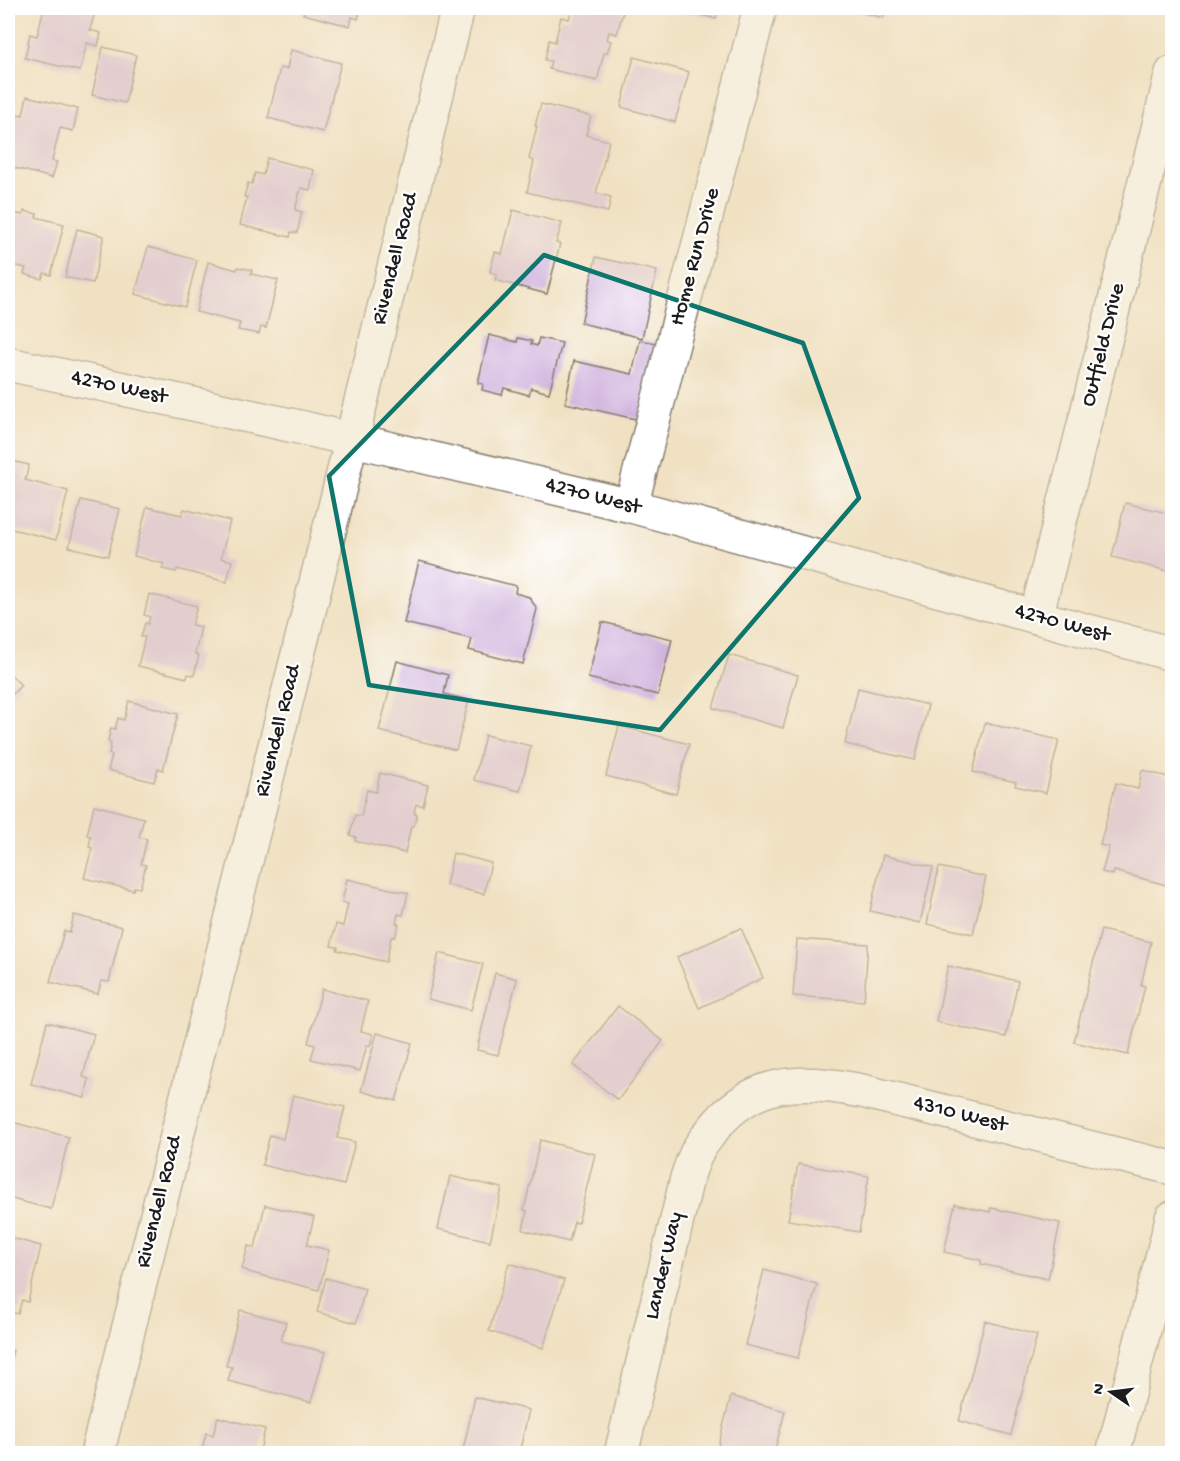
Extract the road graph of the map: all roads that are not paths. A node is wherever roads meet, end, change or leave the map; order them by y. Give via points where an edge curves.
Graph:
1 (458, 8) edge
2 (760, 8) edge
3 (1173, 74) edge
4 (8, 364) edge
5 (351, 440) junction
6 (631, 506) junction
7 (1035, 617) junction
8 (1173, 654) edge
9 (746, 1098) joint
10 (1173, 1168) edge
11 (1173, 1218) edge
12 (97, 1454) edge
13 (621, 1454) edge
14 (1113, 1454) edge

1 - 5 street, Rivendell Road
2 - 6 street, Home Run Drive
3 - 7 street, Outfield Drive
4 - 5 street, 4270 West
5 - 6 street, 4270 West
5 - 12 street, Rivendell Road
6 - 7 street, 4270 West
7 - 8 street, 4270 West
9 - 10 street, 4310 West via 772,1088 831,1085
9 - 13 street, Lander Way via 721,1118 697,1151 687,1178
11 - 14 street

